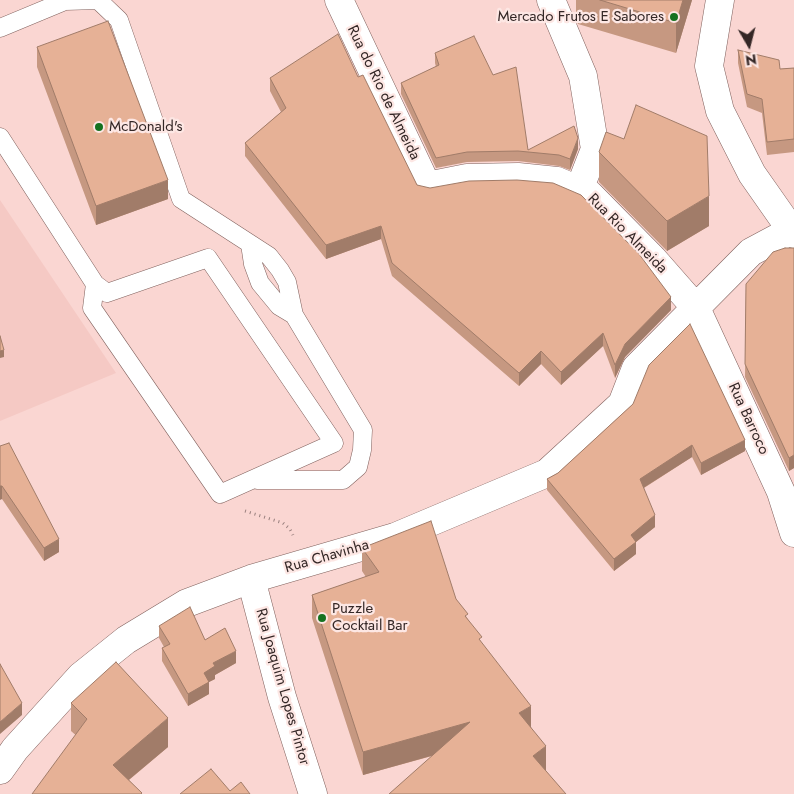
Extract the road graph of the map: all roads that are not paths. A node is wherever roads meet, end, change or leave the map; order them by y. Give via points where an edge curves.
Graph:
1 (339, 0) edge
2 (552, 0) edge
3 (720, 0) edge
4 (0, 28) edge
5 (0, 137) edge
6 (427, 186) joint
7 (579, 190) junction
8 (793, 231) edge
9 (250, 244) junction
10 (95, 284) junction
11 (696, 308) junction
12 (294, 315) junction
13 (252, 480) junction
14 (794, 533) edge
15 (251, 579) junction
16 (0, 770) edge
17 (313, 794) edge

1 - 6 street, Rua do Rio de Almeida
2 - 7 street via 583,76 595,149
3 - 8 street via 709,66 720,111 752,174
4 - 9 lane via 65,1 98,0 119,20 181,198
5 - 10 lane
6 - 7 street, Rua Rio Almeida via 467,178 518,177 558,181
7 - 11 street, Rua Rio Almeida via 590,194
8 - 11 street, Rua Chavinha via 751,252
9 - 12 lane via 260,283 279,306
9 - 12 lane via 269,256 280,270 287,282
10 - 13 lane via 92,308 220,494
10 - 13 lane via 107,293 208,258 334,443
11 - 14 street, Rua Barroco via 782,492
11 - 15 street, Rua Chavinha via 636,368 622,404 547,473 395,537
12 - 13 lane via 363,430 358,467 343,480
15 - 16 street, Rua Chavinha via 187,603 126,640 81,676
15 - 17 street, Rua Joaquim Lopes Pintor via 282,697

